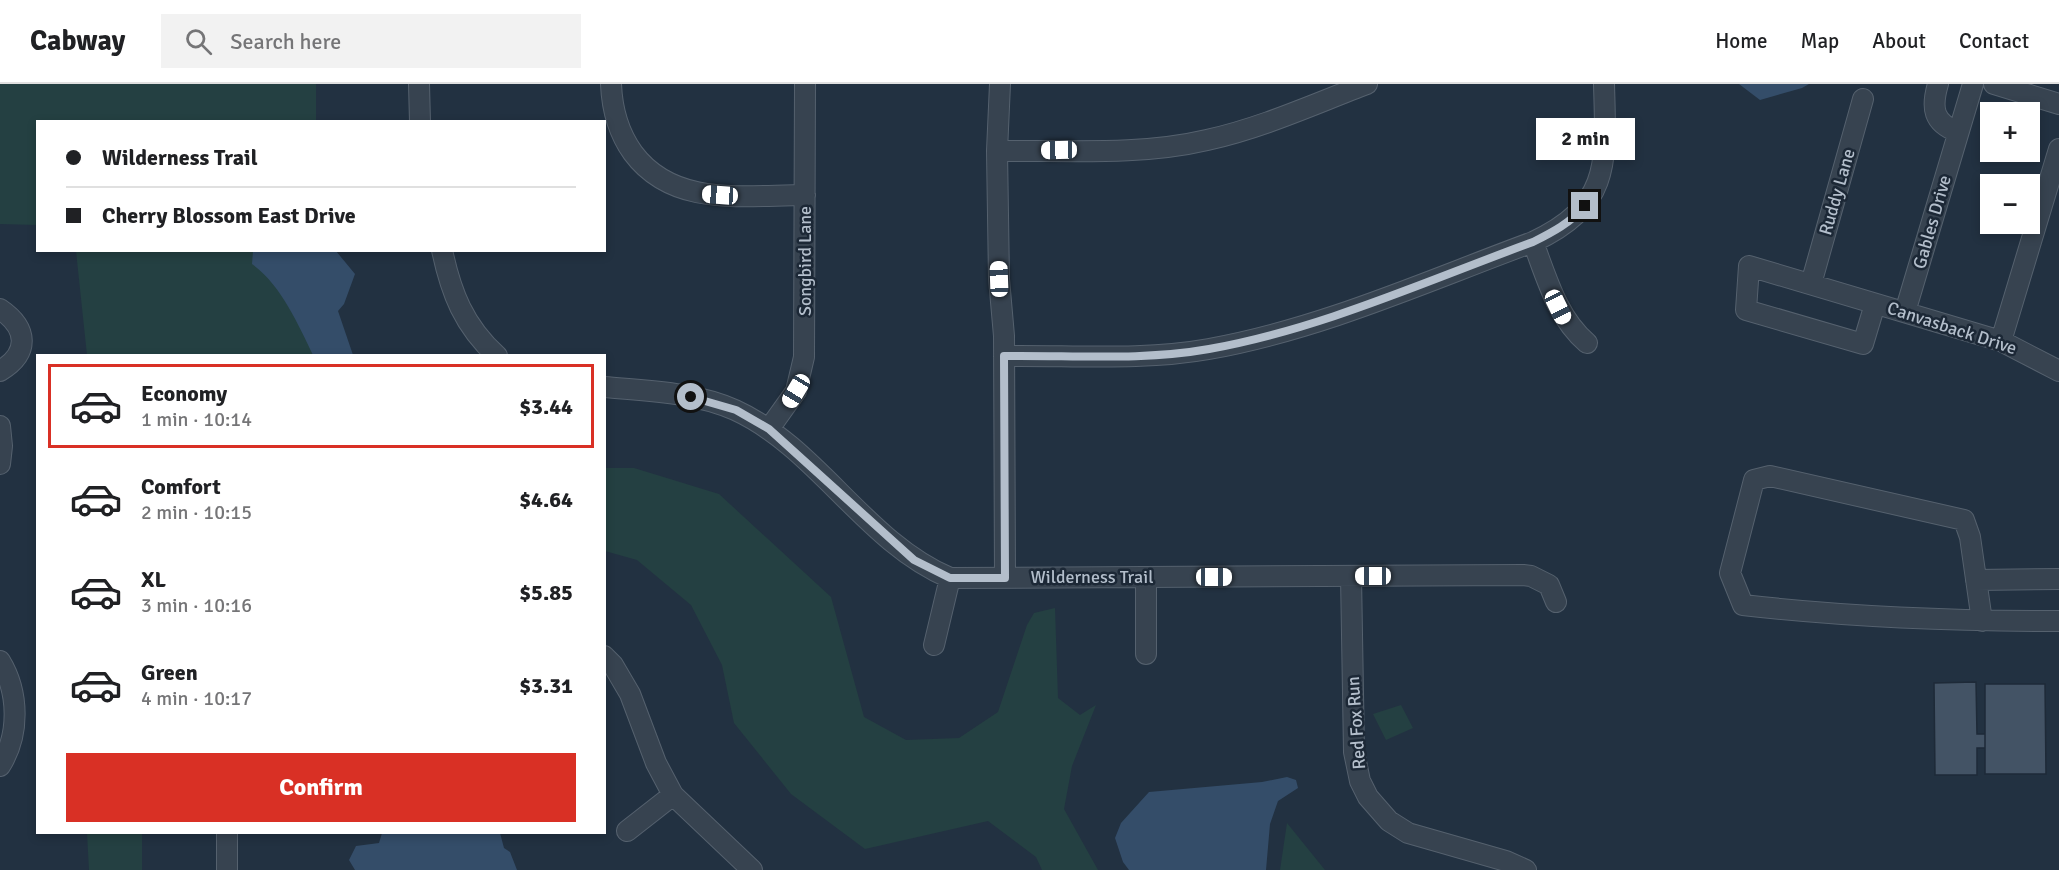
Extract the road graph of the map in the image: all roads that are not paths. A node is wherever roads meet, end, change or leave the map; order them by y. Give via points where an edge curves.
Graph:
1 (419, 84) edge
2 (611, 84) edge
3 (805, 84) edge
4 (1000, 84) edge
5 (1366, 84) edge
6 (1604, 84) edge
7 (1938, 84) edge
8 (1973, 84) edge
9 (1994, 84) edge
10 (1863, 99) dead end
11 (2059, 104) edge
12 (420, 120) edge
13 (1958, 132) junction
14 (2059, 149) edge
15 (997, 151) junction
16 (805, 195) junction
17 (1533, 242) junction
18 (442, 252) edge
19 (1811, 284) junction
20 (1875, 304) junction
21 (0, 309) edge
22 (1905, 312) junction
23 (2001, 340) junction
24 (1587, 343) dead end
25 (495, 354) edge
26 (1004, 356) junction
27 (0, 371) edge
28 (2059, 371) edge
29 (606, 387) edge
30 (0, 426) edge
31 (769, 429) junction
32 (0, 464) edge
33 (1351, 576) junction
34 (1146, 577) junction
35 (950, 578) junction
36 (1005, 578) junction
37 (2059, 579) edge
38 (1976, 580) junction
39 (1556, 603) dead end
40 (1982, 621) junction
41 (2059, 621) edge
42 (934, 645) dead end
43 (1146, 654) dead end
44 (606, 658) edge
45 (0, 661) edge
46 (0, 766) edge
47 (673, 795) junction
48 (627, 831) dead end
49 (227, 834) edge
50 (227, 870) edge
51 (752, 870) edge
52 (1526, 870) edge

1 - 12 street
2 - 16 street via 615,118 623,138 644,167 661,180 705,194
3 - 16 street, Songbird Lane
4 - 15 street
5 - 15 street via 1274,120 1186,144 1141,149
6 - 17 street via 1605,144 1591,196 1575,217
7 - 13 street via 1935,114 1944,127
8 - 13 street, Gables Drive
9 - 11 street
10 - 19 street, Ruddy Lane
13 - 22 street, Gables Drive
14 - 23 street
15 - 26 street
16 - 31 street, Songbird Lane via 804,357 796,391
17 - 24 street via 1564,319
17 - 26 street via 1264,338 1161,354
18 - 25 street via 460,310 472,330
19 - 20 street, Canvasback Drive
19 - 20 street, Canvasback Drive via 1749,266 1746,310 1863,344
20 - 22 street, Canvasback Drive
21 - 27 street via 18,324 22,343 16,357
22 - 23 street, Canvasback Drive
23 - 28 street, Canvasback Drive
26 - 36 street
29 - 31 street, Wilderness Trail via 714,402
30 - 32 street
31 - 35 street, Wilderness Trail via 914,560
33 - 34 street, Wilderness Trail
33 - 39 street, Wilderness Trail via 1531,576 1549,585
33 - 52 street, Red Fox Run via 1354,752 1368,798 1389,821 1408,833
34 - 36 street, Wilderness Trail
34 - 43 street
35 - 36 street, Wilderness Trail
35 - 42 street
37 - 38 street
38 - 40 street
38 - 40 street via 1964,520 1770,476 1754,480 1730,573 1743,605
40 - 41 street
44 - 47 street via 630,694 656,763
45 - 46 street via 14,705 12,737
47 - 48 street
47 - 51 street
49 - 50 street

